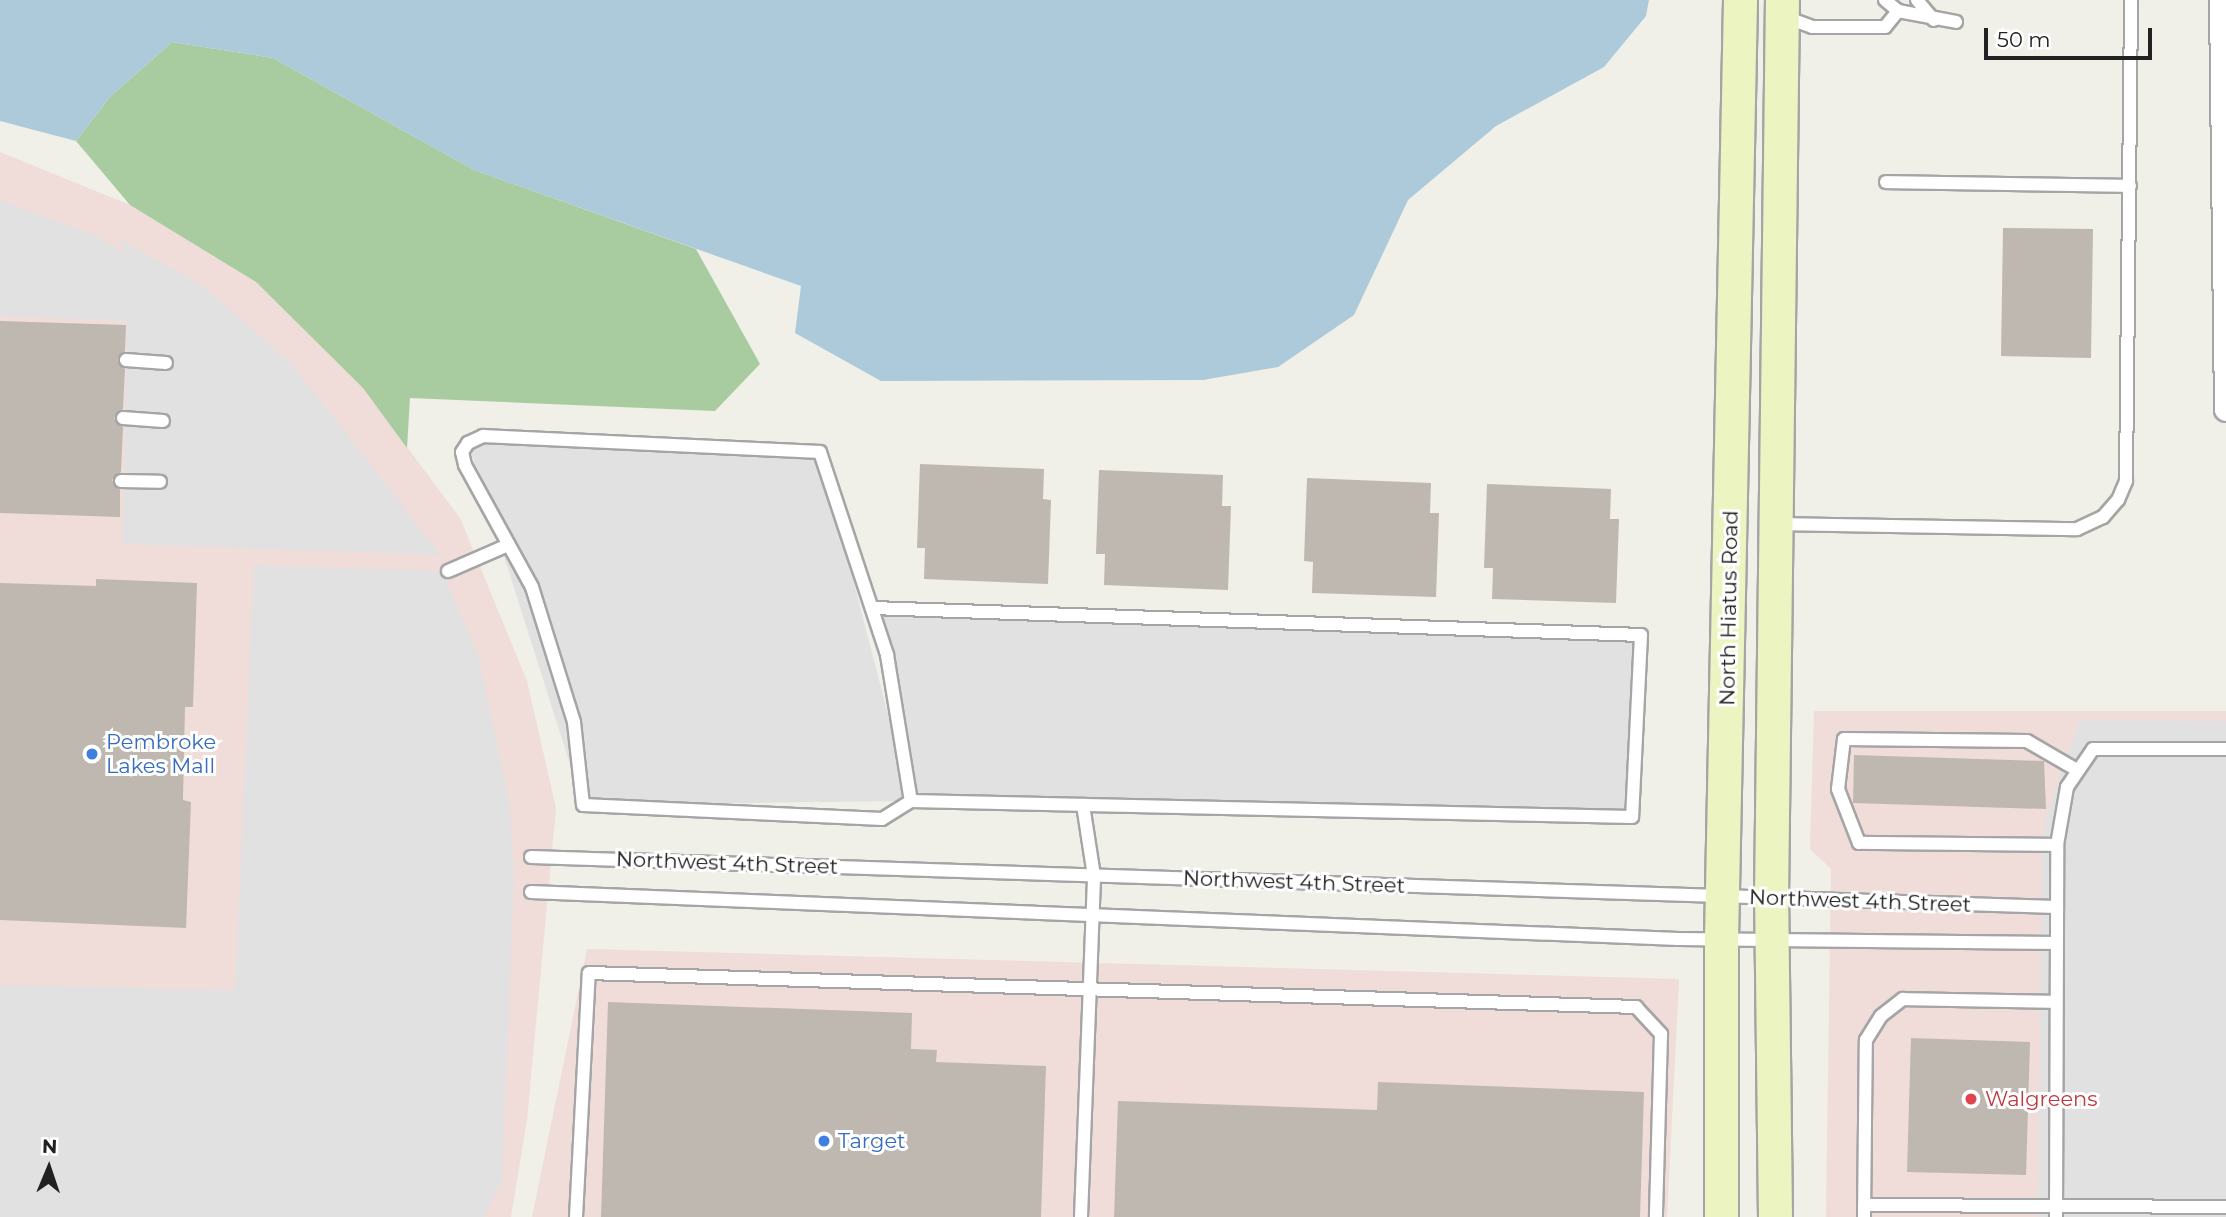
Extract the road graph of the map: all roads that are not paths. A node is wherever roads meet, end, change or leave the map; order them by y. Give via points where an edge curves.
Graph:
1 (1740, 0) edge
2 (1885, 0) edge
3 (1917, 0) edge
4 (2132, 0) edge
5 (2221, 0) edge
6 (1778, 5) edge
7 (1898, 11) junction
8 (1934, 21) junction
9 (1956, 22) dead end
10 (1886, 182) dead end
11 (2130, 186) junction
12 (126, 360) dead end
13 (166, 363) dead end
14 (2226, 409) edge
15 (123, 418) dead end
16 (163, 421) dead end
17 (121, 481) dead end
18 (160, 481) dead end
19 (1775, 524) junction
20 (508, 545) junction
21 (448, 570) dead end
22 (872, 608) junction
23 (2226, 750) edge
24 (2077, 771) junction
25 (911, 801) junction
26 (1083, 805) junction
27 (2057, 845) junction
28 (531, 857) dead end
29 (1094, 876) junction
30 (531, 892) dead end
31 (1722, 895) junction
32 (1771, 898) junction
33 (2056, 907) junction
34 (1092, 915) junction
35 (1721, 939) junction
36 (1772, 940) junction
37 (2056, 943) junction
38 (1090, 986) junction
39 (2056, 1002) junction
40 (2226, 1207) edge
41 (1864, 1211) edge
42 (2006, 1212) edge
43 (2056, 1212) edge
44 (576, 1217) edge
45 (1081, 1217) edge
46 (1656, 1217) edge
47 (1721, 1217) edge
48 (1775, 1217) edge

1 - 31 main road, North Hiatus Road
2 - 7 lane
3 - 8 lane
4 - 11 lane
5 - 14 street
6 - 7 lane via 1812,27 1885,27
6 - 19 main road
7 - 8 lane
8 - 9 lane
10 - 11 lane
11 - 19 lane via 2126,481 2103,517 2077,529
12 - 13 lane
15 - 16 lane
17 - 18 lane
19 - 32 main road
20 - 21 lane
20 - 22 lane via 462,452 483,436 820,452
20 - 25 lane via 531,587 574,722 583,805 882,819
22 - 25 lane via 887,655
22 - 26 lane via 1642,635 1632,817
23 - 24 lane via 2093,750
24 - 27 lane via 2067,787
24 - 27 lane via 2027,741 1844,739 1838,789 1859,843
25 - 26 lane
26 - 29 lane
27 - 33 lane
28 - 29 lane, Northwest 4th Street
29 - 31 lane, Northwest 4th Street
29 - 34 lane
30 - 34 lane, Northwest 4th Street
31 - 32 lane, Northwest 4th Street
31 - 35 main road, North Hiatus Road
32 - 33 lane, Northwest 4th Street
32 - 36 main road
33 - 37 lane
34 - 35 lane, Northwest 4th Street
34 - 38 lane
35 - 36 lane, Northwest 4th Street
35 - 47 main road, North Hiatus Road
36 - 37 lane, Northwest 4th Street
36 - 48 main road
37 - 39 lane
38 - 44 lane via 589,973
38 - 45 lane
38 - 46 lane via 1636,1007 1661,1034
39 - 41 lane via 1903,999 1881,1016 1866,1040
39 - 43 lane
40 - 43 lane
41 - 42 lane
42 - 43 lane

